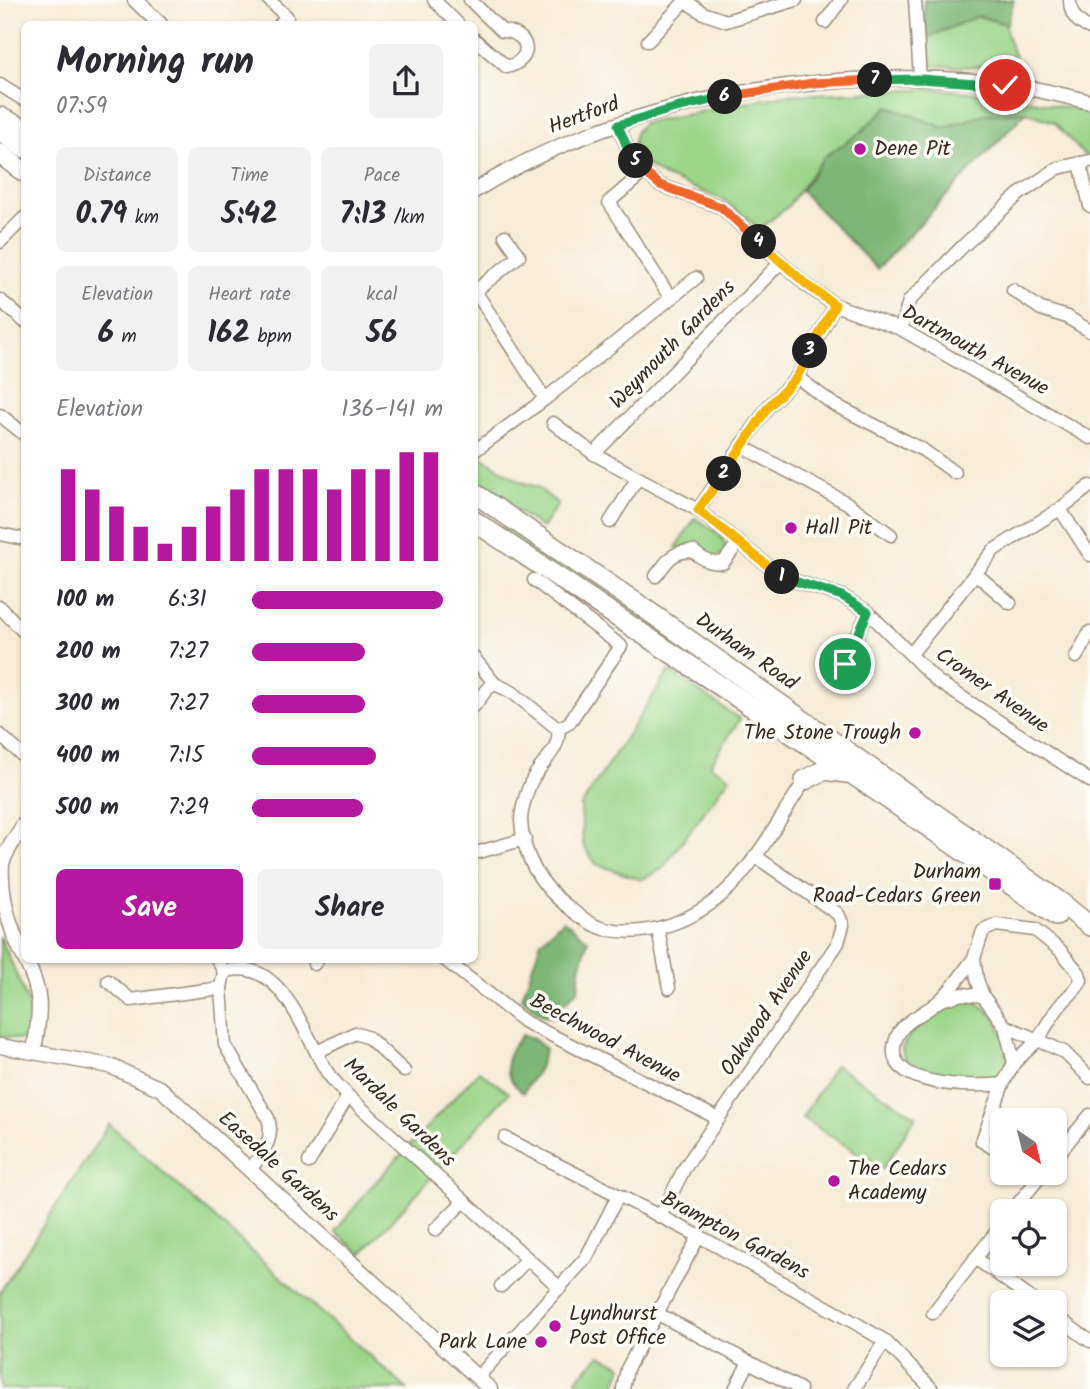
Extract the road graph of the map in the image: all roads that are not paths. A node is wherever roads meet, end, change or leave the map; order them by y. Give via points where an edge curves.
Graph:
1 (135, 0) edge
2 (269, 0) edge
3 (434, 0) edge
4 (470, 0) edge
5 (794, 0) edge
6 (841, 0) edge
7 (915, 0) edge
8 (1070, 0) edge
9 (685, 1) edge
10 (157, 21) edge
11 (283, 21) edge
12 (452, 21) edge
13 (825, 22) dead end
14 (1090, 27) edge
15 (648, 41) dead end
16 (478, 42) edge
17 (920, 79) junction
18 (0, 85) edge
19 (21, 98) edge
20 (1090, 102) edge
21 (0, 117) edge
22 (618, 125) junction
23 (21, 128) edge
24 (0, 131) edge
25 (21, 146) edge
26 (0, 154) edge
27 (1085, 162) edge
28 (21, 170) edge
29 (644, 172) junction
30 (478, 189) edge
31 (1090, 206) edge
32 (21, 221) edge
33 (505, 236) dead end
34 (0, 242) edge
35 (780, 262) junction
36 (696, 278) dead end
37 (478, 289) edge
38 (1013, 290) dead end
39 (478, 296) edge
40 (671, 299) junction
41 (0, 300) edge
42 (835, 305) junction
43 (21, 318) edge
44 (901, 329) junction
45 (1090, 331) edge
46 (797, 377) junction
47 (545, 399) junction
48 (0, 415) edge
49 (553, 423) dead end
50 (21, 430) edge
51 (1090, 438) edge
52 (743, 447) junction
53 (478, 448) edge
54 (594, 454) junction
55 (955, 473) dead end
56 (637, 479) junction
57 (1090, 486) edge
58 (478, 497) edge
59 (1060, 509) junction
60 (698, 510) junction
61 (610, 522) dead end
62 (478, 524) edge
63 (0, 534) edge
64 (891, 535) dead end
65 (21, 538) edge
66 (738, 543) junction
67 (1090, 555) edge
68 (975, 573) junction
69 (656, 576) dead end
70 (534, 580) dead end
71 (1010, 603) dead end
72 (0, 607) edge
73 (868, 612) junction
74 (21, 629) edge
75 (1090, 632) edge
76 (911, 654) junction
77 (1076, 657) dead end
78 (478, 663) edge
79 (835, 682) dead end
80 (495, 684) junction
81 (478, 701) edge
82 (558, 729) junction
83 (0, 735) edge
84 (797, 737) junction
85 (21, 754) edge
86 (805, 780) junction
87 (861, 780) junction
88 (1090, 781) edge
89 (21, 829) edge
90 (524, 839) junction
91 (480, 852) dead end
92 (755, 856) junction
93 (1090, 926) edge
94 (658, 929) junction
95 (1090, 936) edge
96 (21, 949) edge
97 (974, 958) junction
98 (27, 963) edge
99 (219, 963) edge
100 (449, 963) edge
101 (224, 972) junction
102 (108, 981) dead end
103 (1086, 981) edge
104 (221, 988) junction
105 (669, 988) dead end
106 (983, 996) junction
107 (941, 1000) junction
108 (1005, 1026) junction
109 (1038, 1040) junction
110 (0, 1046) edge
111 (34, 1051) junction
112 (317, 1052) junction
113 (1014, 1063) junction
114 (404, 1071) dead end
115 (1090, 1079) edge
116 (1003, 1084) junction
117 (348, 1096) junction
118 (994, 1108) edge
119 (1090, 1115) edge
120 (719, 1119) junction
121 (990, 1119) edge
122 (505, 1138) dead end
123 (1068, 1142) edge
124 (990, 1146) edge
125 (309, 1163) dead end
126 (250, 1170) junction
127 (1033, 1185) edge
128 (618, 1196) junction
129 (1022, 1199) edge
130 (463, 1202) junction
131 (660, 1217) junction
132 (435, 1230) dead end
133 (699, 1236) junction
134 (990, 1239) edge
135 (975, 1258) junction
136 (527, 1259) junction
137 (501, 1286) dead end
138 (560, 1288) junction
139 (1019, 1290) edge
140 (933, 1313) dead end
141 (657, 1314) junction
142 (1067, 1325) edge
143 (885, 1341) junction
144 (1090, 1341) edge
145 (749, 1362) junction
146 (478, 1377) junction
147 (489, 1389) edge
148 (623, 1389) edge
149 (735, 1389) edge
150 (800, 1389) edge
151 (854, 1389) edge
152 (932, 1389) edge

1 - 10 street
2 - 11 street via 287,17
3 - 12 street
4 - 16 street via 502,31 520,36 525,54 523,60 507,67
5 - 9 street via 726,20
6 - 13 street
7 - 17 street
8 - 14 street via 1075,18
9 - 15 street
17 - 20 street, Hertford via 1020,86
17 - 22 street, Hertford via 824,82 736,95
18 - 19 street
21 - 23 main road
22 - 29 street, Dartmouth Avenue
22 - 30 street, Hertford via 545,153
24 - 25 main road
26 - 28 main road
27 - 31 street
27 - 44 street via 1058,168 1018,195 909,301
29 - 35 street, Dartmouth Avenue via 660,185 721,207
29 - 40 street via 609,202
32 - 34 street
33 - 37 street via 519,256
35 - 42 street, Dartmouth Avenue
35 - 54 street, Weymouth Gardens
36 - 40 street
38 - 45 street via 1041,309
39 - 47 street
40 - 47 street
41 - 43 street
42 - 44 street, Dartmouth Avenue
42 - 46 street
44 - 51 street, Dartmouth Avenue
46 - 52 street via 768,407
46 - 55 street via 833,404 923,450
47 - 53 street
48 - 50 street
49 - 54 street, Cromer Avenue
52 - 60 street
52 - 64 street via 847,503
54 - 56 street, Cromer Avenue
56 - 60 street, Cromer Avenue
56 - 61 street
57 - 59 street
58 - 93 main road, Durham Road via 644,608
59 - 67 street
59 - 68 street via 994,550
60 - 66 street, Cromer Avenue
62 - 84 main road, Durham Road
63 - 65 street
66 - 69 street via 723,563 680,551
66 - 73 street, Cromer Avenue via 782,577 842,596
68 - 71 street
68 - 76 street
70 - 82 street via 621,646 569,723
72 - 74 street
73 - 76 street, Cromer Avenue
73 - 79 street
75 - 77 street
76 - 88 street, Cromer Avenue via 937,681
78 - 80 street
80 - 81 street
80 - 82 street
82 - 90 street via 559,740 527,794 521,819
83 - 85 street
84 - 86 main road via 810,756
84 - 87 main road, Durham Road
86 - 87 main road via 825,770
86 - 92 street
87 - 95 main road, Durham Road
89 - 96 street via 3,861 0,887 4,911
90 - 91 street
90 - 94 street via 540,879 574,912 607,929
92 - 94 street via 715,900
92 - 120 street, Oakwood Avenue via 838,914 843,925 838,943
94 - 105 street
97 - 103 street via 978,940 989,926 1035,930 1060,950
97 - 106 street
97 - 107 street
98 - 111 street via 38,989 40,1011
99 - 101 street
100 - 120 street, Beechwood Avenue via 525,1022
101 - 104 street
101 - 112 street, Mardale Gardens via 238,967 274,983
102 - 104 street via 131,1000
103 - 109 street via 1064,1000
104 - 126 street via 225,1045 271,1129 267,1145
106 - 107 street via 962,994
106 - 108 street
107 - 116 street via 905,1026 896,1039 899,1064 911,1075 939,1084
108 - 109 street
108 - 113 street
109 - 113 street
109 - 115 street via 1064,1052
110 - 111 street, Easedale Gardens
111 - 126 street, Easedale Gardens via 110,1066 160,1089
112 - 114 street via 355,1033 369,1038
112 - 117 street, Mardale Gardens via 328,1074
113 - 116 street
116 - 118 street
117 - 125 street
117 - 130 street, Mardale Gardens
119 - 123 street
120 - 131 street, Oakwood Avenue via 684,1169
121 - 124 street via 982,1141
122 - 128 street, Brampton Gardens
126 - 146 street, Easedale Gardens
127 - 129 street
128 - 131 street, Brampton Gardens
128 - 138 street via 586,1258
130 - 132 street
130 - 136 street, Mardale Gardens
131 - 133 street, Brampton Gardens
133 - 141 street
133 - 143 street, Brampton Gardens
134 - 135 street
135 - 139 street
135 - 140 street
136 - 137 street
136 - 138 street, Mardale Gardens
138 - 146 street
141 - 145 street
141 - 148 street via 627,1369
142 - 144 street
143 - 151 street
143 - 152 street, Brampton Gardens
145 - 149 street
145 - 150 street
146 - 147 street, Easedale Gardens

